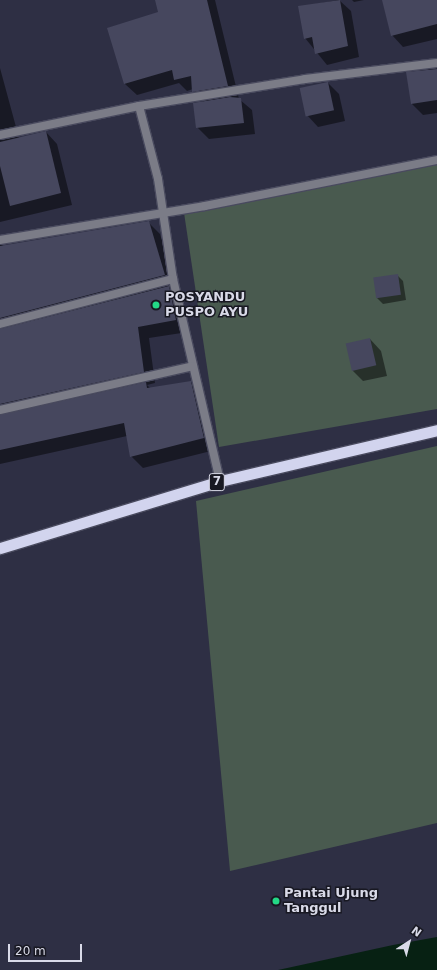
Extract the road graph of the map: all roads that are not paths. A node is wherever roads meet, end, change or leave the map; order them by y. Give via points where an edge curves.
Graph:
1 (437, 63) edge
2 (139, 106) junction
3 (0, 135) edge
4 (437, 160) edge
5 (162, 212) junction
6 (0, 240) edge
7 (173, 279) junction
8 (0, 324) edge
9 (193, 366) junction
10 (0, 410) edge
11 (437, 430) edge
12 (220, 481) junction
13 (0, 548) edge

1 - 2 street via 305,78
2 - 3 street
2 - 5 street via 152,154
4 - 5 street
5 - 6 street
5 - 7 street
7 - 8 street
7 - 9 street
9 - 10 street
9 - 12 street
11 - 12 highway, 7
12 - 13 highway, 7

